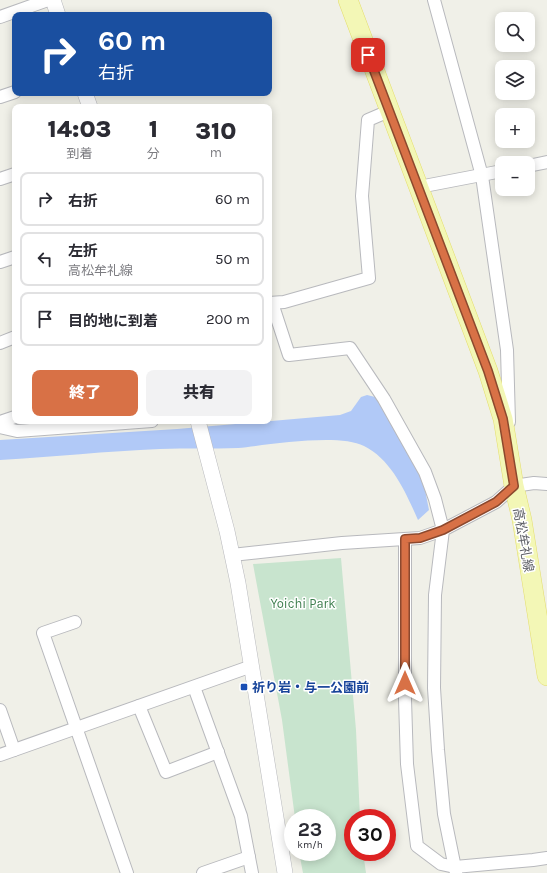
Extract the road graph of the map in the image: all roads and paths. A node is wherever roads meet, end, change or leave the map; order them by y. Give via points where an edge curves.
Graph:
1 (48, 0) edge
2 (52, 0) edge
3 (348, 0) edge
4 (434, 0) edge
5 (14, 12) edge
6 (57, 12) edge
7 (12, 13) edge
8 (0, 17) edge
9 (12, 93) edge
10 (0, 97) edge
11 (389, 111) junction
12 (547, 162) edge
13 (535, 165) edge
14 (495, 173) edge
15 (12, 175) edge
16 (482, 176) junction
17 (0, 180) edge
18 (419, 187) junction
19 (12, 258) edge
20 (0, 262) edge
21 (272, 303) edge
22 (272, 306) edge
23 (12, 339) edge
24 (0, 343) edge
25 (12, 418) edge
26 (0, 422) edge
27 (112, 424) edge
28 (199, 424) edge
29 (0, 427) edge
30 (507, 443) junction
31 (547, 484) edge
32 (514, 486) junction
33 (443, 530) junction
34 (405, 539) junction
35 (232, 555) junction
36 (75, 622) dead end
37 (252, 666) junction
38 (547, 676) edge
39 (194, 687) junction
40 (140, 706) junction
41 (0, 710) edge
42 (76, 728) junction
43 (14, 750) junction
44 (218, 752) junction
45 (0, 755) edge
46 (249, 857) junction
47 (547, 858) edge
48 (456, 870) edge
49 (127, 873) edge
50 (203, 873) edge
51 (252, 873) edge
52 (285, 873) edge

1 - 5 street
2 - 6 street
3 - 11 main road, 高松牟礼線
4 - 16 street
7 - 8 street
9 - 10 street
11 - 18 main road, 高松牟礼線
11 - 21 street via 368,120 362,196 369,278 284,302
12 - 13 street
14 - 16 street
15 - 17 street
16 - 18 street
16 - 30 street via 507,350 510,416
18 - 30 main road, 高松牟礼線 via 488,371 503,419
19 - 20 street
22 - 33 street via 289,355 350,348 384,399 425,472
23 - 24 street
25 - 26 street
27 - 29 street via 17,431
28 - 35 street
30 - 32 main road, 高松牟礼線
31 - 32 street
32 - 33 street via 496,502
32 - 38 main road, 高松牟礼線 via 522,520
33 - 34 street via 420,538
33 - 48 street via 435,595 434,688 444,814
34 - 35 street
34 - 48 street via 407,764 417,846 441,864
35 - 37 street
36 - 42 street via 43,633
37 - 39 street
37 - 52 street
39 - 40 street
39 - 44 street
40 - 42 street
40 - 44 street via 166,772
41 - 43 street
42 - 43 street
42 - 49 street
43 - 45 street
44 - 46 street via 241,816
46 - 50 street
46 - 51 street
47 - 48 street

